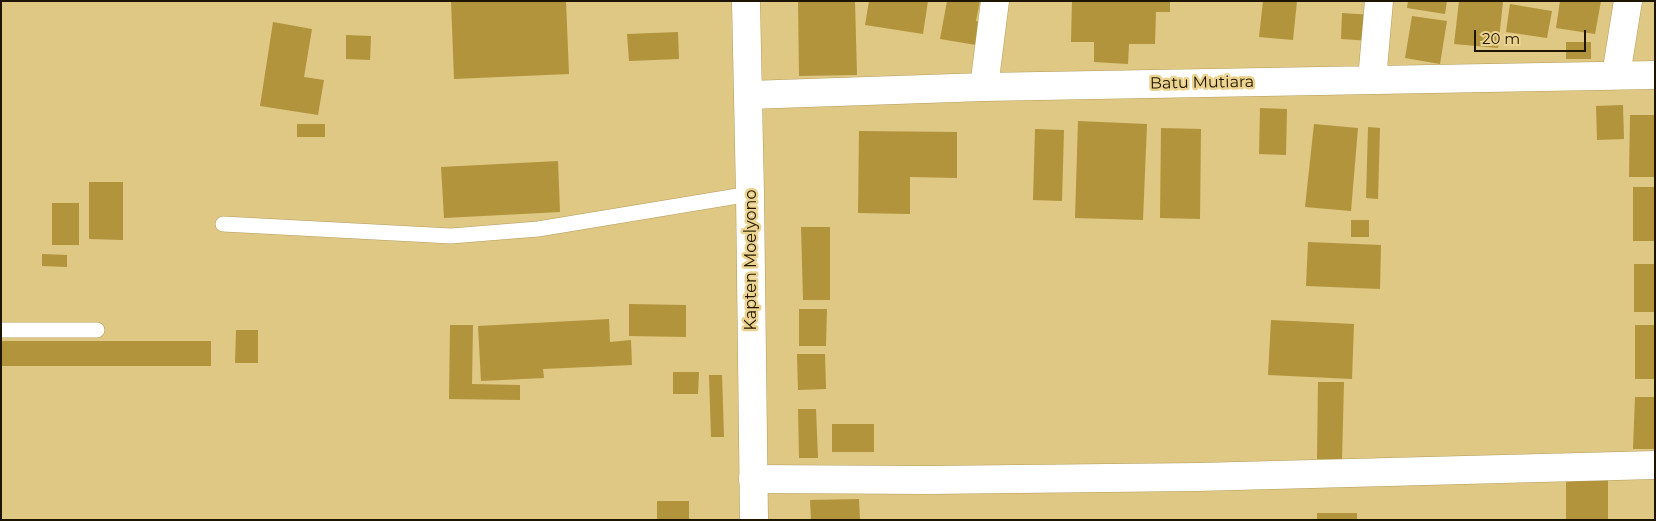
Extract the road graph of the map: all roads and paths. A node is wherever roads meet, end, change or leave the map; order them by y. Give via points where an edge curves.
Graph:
1 (746, 1) edge
2 (995, 1) edge
3 (1379, 1) edge
4 (1628, 1) edge
5 (1616, 75) junction
6 (1655, 75) edge
7 (1372, 80) junction
8 (984, 87) junction
9 (748, 95) junction
10 (750, 194) junction
11 (223, 224) dead end
12 (1, 330) edge
13 (98, 330) dead end
14 (1655, 465) edge
15 (753, 479) junction
16 (754, 520) edge

1 - 9 street, Kapten Moelyono
2 - 8 street
3 - 7 street
4 - 5 street
5 - 6 street, Batu Mutiara
5 - 7 street, Batu Mutiara
7 - 8 street, Batu Mutiara
8 - 9 street, Batu Mutiara
9 - 10 street, Kapten Moelyono
10 - 11 lane via 538,229 451,236
10 - 15 street, Kapten Moelyono
12 - 13 lane
14 - 15 street via 1170,478
15 - 16 street, Kapten Moelyono

